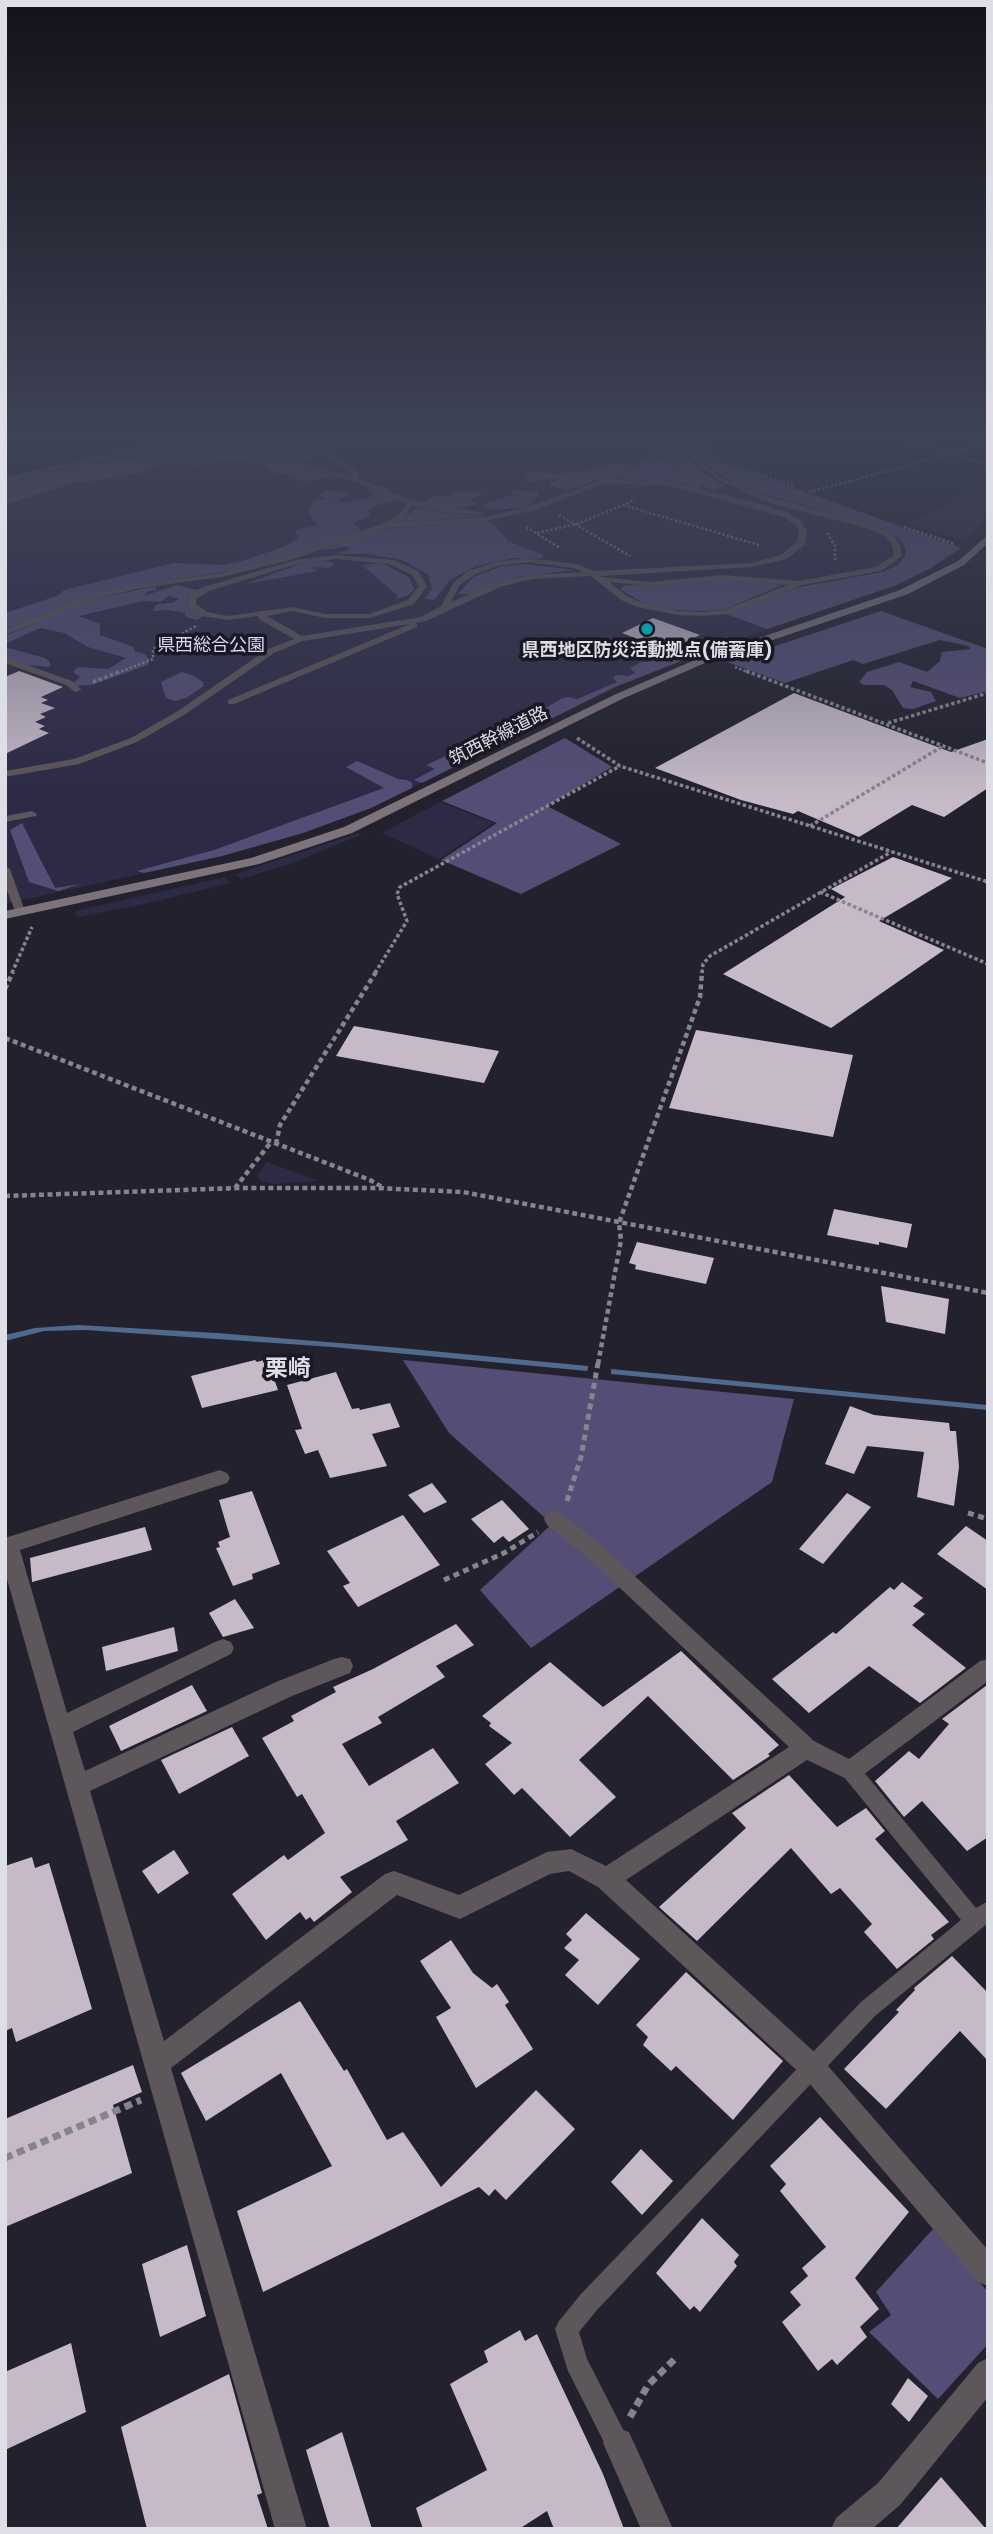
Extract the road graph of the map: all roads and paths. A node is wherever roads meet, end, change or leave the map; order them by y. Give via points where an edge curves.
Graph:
1 (281, 559) edge
2 (314, 559) edge
3 (366, 559) edge
4 (553, 559) edge
5 (633, 559) edge
6 (771, 559) edge
7 (835, 559) edge
8 (894, 559) edge
9 (964, 559) edge
10 (550, 562) junction
11 (647, 571) junction
12 (591, 572) junction
13 (836, 578) junction
14 (600, 579) junction
15 (800, 583) junction
16 (443, 607) junction
17 (265, 612) junction
18 (423, 619) junction
19 (206, 621) dead end
20 (5, 633) edge
21 (301, 639) junction
22 (711, 658) junction
23 (5, 660) edge
24 (78, 690) joint
25 (988, 693) edge
26 (232, 702) dead end
27 (886, 724) junction
28 (569, 733) dead end
29 (944, 746) junction
30 (988, 763) edge
31 (620, 766) junction
32 (5, 775) edge
33 (32, 814) dead end
34 (5, 819) edge
35 (810, 826) junction
36 (891, 852) junction
37 (5, 869) edge
38 (988, 882) edge
39 (819, 892) junction
40 (22, 911) junction
41 (5, 915) edge
42 (988, 964) edge
43 (5, 989) edge
44 (5, 1038) edge
45 (274, 1143) junction
46 (234, 1188) junction
47 (384, 1189) junction
48 (5, 1196) edge
49 (619, 1223) junction
50 (988, 1293) edge
51 (220, 1478) dead end
52 (968, 1513) dead end
53 (554, 1519) junction
54 (988, 1519) edge
55 (7, 1545) edge
56 (444, 1580) dead end
57 (223, 1648) dead end
58 (342, 1666) dead end
59 (988, 1668) edge
60 (60, 1727) junction
61 (806, 1748) junction
62 (851, 1771) junction
63 (77, 1786) junction
64 (607, 1879) junction
65 (981, 1916) edge
66 (156, 2063) junction
67 (813, 2068) junction
68 (164, 2090) junction
69 (5, 2158) edge
70 (988, 2272) edge
71 (677, 2357) dead end
72 (988, 2372) edge
73 (618, 2443) junction
74 (291, 2529) edge
75 (657, 2529) edge
76 (847, 2529) edge

1 - 20 lane via 93,597
2 - 17 lane via 206,589 192,598 197,610 217,617
3 - 17 lane via 391,562 415,573 423,586 411,602 370,616 325,616 292,609
4 - 10 path
5 - 11 path
6 - 11 lane via 751,565
7 - 13 path
8 - 13 lane via 878,569
9 - 22 street, 筑西幹線道路 via 904,592
10 - 12 lane
10 - 16 lane via 496,564 471,573 457,584
11 - 12 lane
12 - 14 lane
12 - 16 lane via 516,580
13 - 15 lane
14 - 15 lane via 650,584 723,577
14 - 15 lane via 640,605 704,614 725,612
16 - 18 lane
17 - 21 lane via 262,617
18 - 21 lane
18 - 26 lane via 406,631
19 - 24 path via 153,649 153,659
21 - 32 lane via 271,651 134,740 76,762
22 - 27 path
22 - 40 street, 筑西幹線道路 via 618,697 386,813 323,839 254,861
23 - 24 lane
25 - 27 path
27 - 29 path
28 - 31 path
29 - 30 path
29 - 35 path
31 - 35 path
31 - 45 path via 400,887 397,894 407,921 280,1125
33 - 34 lane
35 - 36 path
36 - 38 path
36 - 39 path
37 - 40 lane
39 - 42 path
39 - 49 path via 703,964 700,997
40 - 41 street, 筑西幹線道路
40 - 43 path via 32,927
44 - 45 path
45 - 46 path
45 - 47 path
46 - 47 path
46 - 48 path
47 - 49 path via 463,1192
49 - 50 path
49 - 53 path via 621,1240 581,1457 571,1494
51 - 55 street
52 - 54 path
53 - 56 path via 504,1553
53 - 61 street
55 - 60 street
57 - 60 street
58 - 63 street
59 - 62 street
60 - 63 street
61 - 62 street
61 - 64 street
62 - 65 lane
63 - 66 street
64 - 66 street via 572,1860 547,1863 460,1907 394,1882
64 - 67 street
65 - 67 lane via 868,2009
66 - 68 street
67 - 70 street
67 - 73 lane via 567,2329 576,2363
68 - 69 path
68 - 74 street
71 - 73 path via 648,2385
72 - 76 street via 889,2494
73 - 75 street

